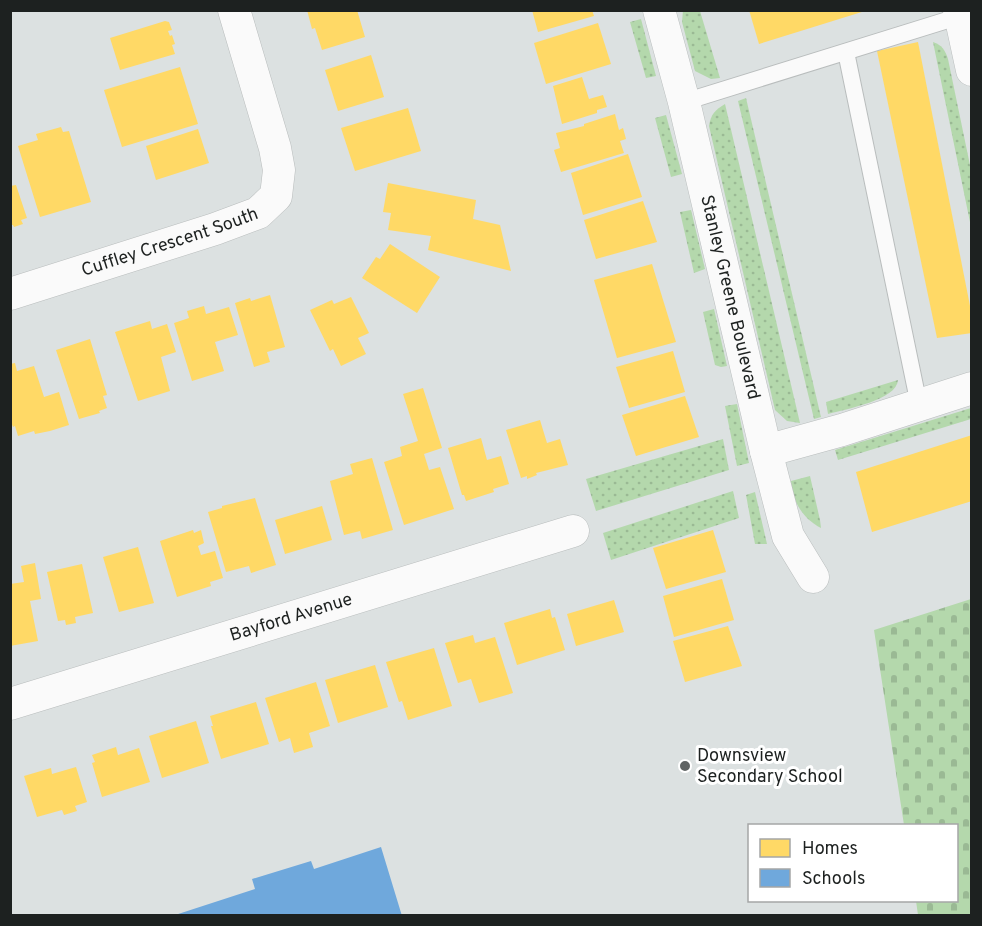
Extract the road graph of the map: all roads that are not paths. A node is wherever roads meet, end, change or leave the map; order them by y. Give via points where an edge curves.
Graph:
1 (234, 10) edge
2 (658, 10) edge
3 (964, 13) edge
4 (846, 52) junction
5 (972, 70) edge
6 (684, 102) junction
7 (10, 294) edge
8 (972, 388) edge
9 (919, 405) junction
10 (766, 451) junction
11 (573, 531) dead end
12 (813, 578) dead end
13 (10, 704) edge

1 - 7 street, Cuffley Crescent South via 276,148 276,196 258,213 226,225
2 - 6 street, Stanley Greene Boulevard
3 - 4 lane
3 - 5 street
4 - 6 lane
4 - 9 lane
6 - 10 street, Stanley Greene Boulevard
8 - 9 street
9 - 10 street
10 - 12 street, Stanley Greene Boulevard via 788,536
11 - 13 street, Bayford Avenue

